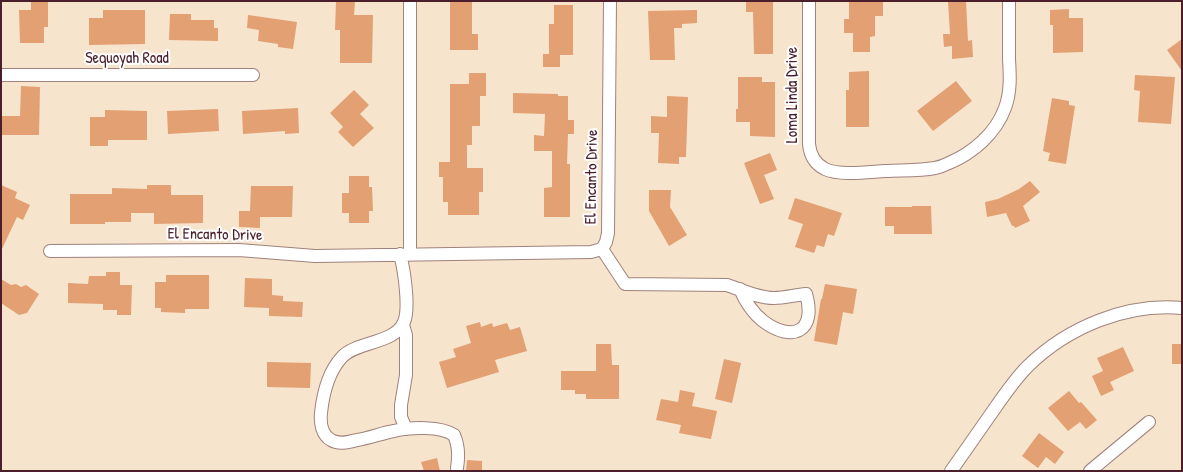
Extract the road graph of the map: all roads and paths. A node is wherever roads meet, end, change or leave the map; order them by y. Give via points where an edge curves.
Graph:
1 (410, 1) edge
2 (610, 1) edge
3 (809, 1) edge
4 (1009, 1) edge
5 (1, 75) edge
6 (253, 75) dead end
7 (602, 249) junction
8 (50, 251) dead end
9 (405, 254) junction
10 (740, 289) junction
11 (1182, 308) edge
12 (402, 325) junction
13 (1149, 422) dead end
14 (406, 429) junction
15 (457, 468) dead end
16 (951, 471) edge
17 (1090, 471) edge

1 - 9 street
2 - 7 street, El Encanto Drive via 608,233
3 - 4 street, Loma Linda Drive via 810,152 817,164 842,173 936,168 962,156 988,135 1005,109 1008,96
5 - 6 street, Sequoyah Road
7 - 9 street, El Encanto Drive via 591,252
7 - 10 street via 625,284 727,284
8 - 9 street, El Encanto Drive via 239,250 315,256
9 - 12 street via 406,303
10 - 10 street via 775,298 806,294 808,318 804,327 792,333 777,330 762,320 745,301
11 - 16 street via 1166,306 1111,316 1055,343 1009,387
12 - 14 street via 406,335 406,375 400,417
12 - 14 street via 388,337 343,356 333,370 320,420 328,438 337,442
13 - 17 street
14 - 15 street via 442,429 454,435 458,450

